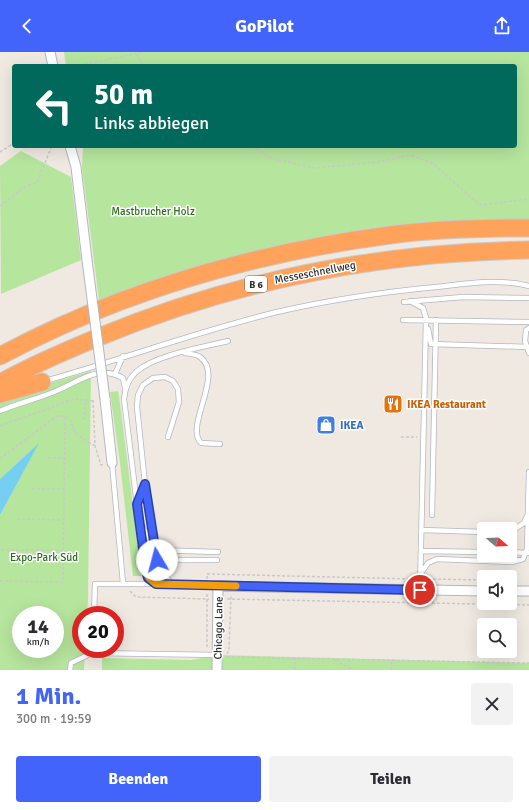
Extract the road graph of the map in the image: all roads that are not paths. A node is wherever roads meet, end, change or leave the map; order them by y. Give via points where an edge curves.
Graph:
1 (50, 52) edge
2 (53, 64) edge
3 (71, 148) edge
4 (529, 228) edge
5 (529, 250) edge
6 (529, 286) edge
7 (529, 298) edge
8 (410, 301) junction
9 (404, 302) dead end
10 (403, 320) dead end
11 (426, 320) junction
12 (436, 320) junction
13 (529, 322) edge
14 (529, 328) edge
15 (228, 341) dead end
16 (529, 347) edge
17 (184, 352) junction
18 (529, 353) edge
19 (0, 356) edge
20 (123, 356) junction
21 (115, 374) junction
22 (42, 382) joint
23 (0, 383) edge
24 (125, 389) junction
25 (0, 394) edge
26 (0, 411) edge
27 (168, 437) dead end
28 (220, 444) dead end
29 (112, 463) joint
30 (529, 472) edge
31 (145, 484) junction
32 (529, 494) edge
33 (137, 504) junction
34 (528, 512) edge
35 (432, 515) dead end
36 (140, 521) junction
37 (517, 528) edge
38 (422, 530) junction
39 (477, 532) edge
40 (148, 544) junction
41 (156, 550) junction
42 (422, 551) junction
43 (218, 552) dead end
44 (477, 552) edge
45 (517, 552) edge
46 (529, 552) edge
47 (157, 560) junction
48 (217, 560) dead end
49 (421, 576) junction
50 (123, 583) junction
51 (156, 584) junction
52 (172, 584) junction
53 (218, 586) junction
54 (420, 590) junction
55 (477, 591) edge
56 (517, 591) edge
57 (529, 591) edge
58 (94, 606) edge
59 (124, 652) edge
60 (218, 655) junction
61 (80, 658) edge
62 (70, 670) edge
63 (218, 670) edge

1 - 2 street
3 - 29 street, bridge via 76,168
4 - 19 highway, B 6 via 475,228 391,234 253,259 142,293 60,326
5 - 23 highway, Messeschnellweg / B 6 via 478,251 396,258 311,272 205,297 148,316 69,349
6 - 20 lane via 502,283 448,286 339,300 270,314
7 - 8 lane via 463,297
8 - 9 lane
8 - 16 lane via 423,308 426,313 431,344
10 - 11 lane
11 - 12 lane
11 - 38 lane
12 - 13 lane
12 - 35 lane
14 - 18 lane via 526,330 525,341
15 - 17 lane
17 - 24 lane via 151,362 136,372
17 - 28 lane via 201,358 207,367 205,400 196,431 198,440 201,443
20 - 21 lane
20 - 22 lane
21 - 24 lane via 123,378
21 - 26 lane via 92,374 56,391
22 - 25 highway
24 - 33 lane via 124,399
27 - 31 lane via 179,402 178,389 173,381 164,377 153,378 143,385 138,395 137,407
29 - 50 lane
30 - 32 lane
31 - 33 lane
31 - 41 lane
32 - 34 lane
33 - 36 lane
34 - 37 lane via 524,523
34 - 49 lane via 527,549 523,559 512,562 437,560 428,563
36 - 40 lane
36 - 51 lane via 148,578
38 - 39 lane
38 - 42 lane
40 - 41 lane
40 - 47 lane via 150,554
41 - 43 lane
41 - 47 lane
42 - 44 lane
42 - 49 lane
45 - 46 lane
47 - 48 lane
47 - 52 lane via 159,569
49 - 54 lane
50 - 51 lane
50 - 58 lane via 95,584
51 - 52 lane
52 - 53 lane
53 - 54 street
53 - 60 street, Chicago Lane
54 - 55 street
56 - 57 street
59 - 60 lane
60 - 63 street, Chicago Lane
61 - 62 lane via 71,663

